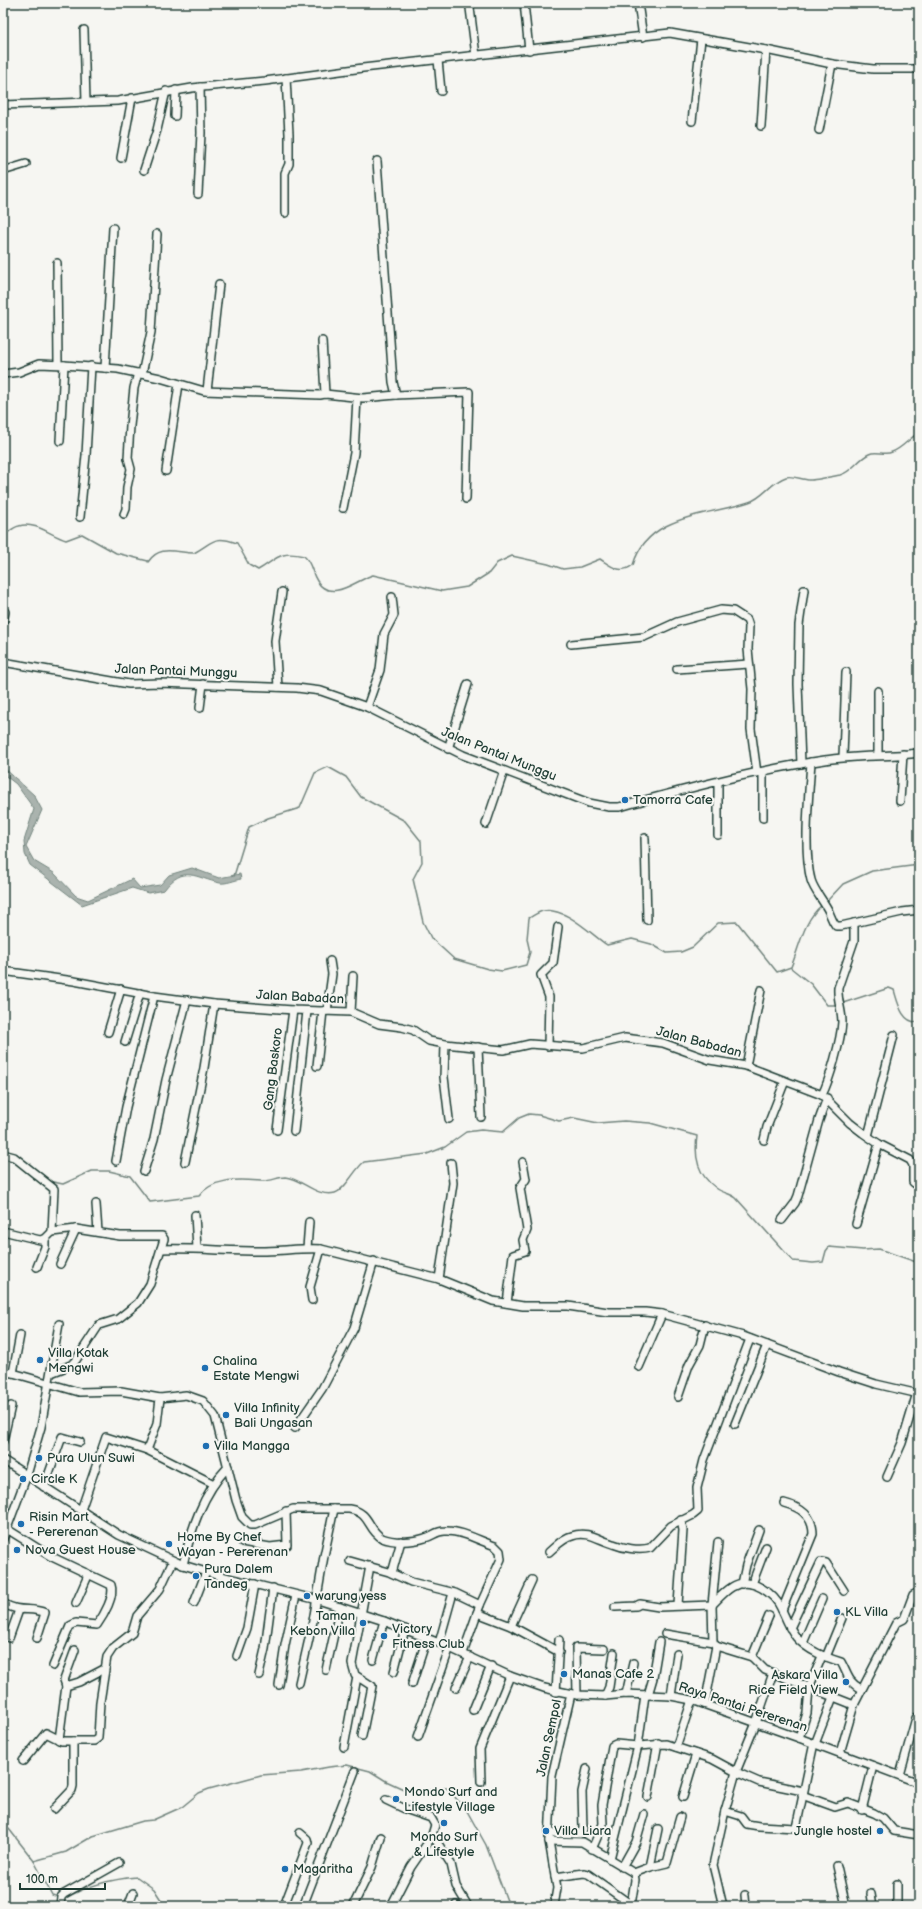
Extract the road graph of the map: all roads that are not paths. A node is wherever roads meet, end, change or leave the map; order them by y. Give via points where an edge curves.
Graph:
1 (524, 3) edge
2 (638, 3) edge
3 (470, 8) dead end
4 (84, 30) dead end
5 (643, 37) junction
6 (701, 39) junction
7 (529, 50) junction
8 (766, 50) junction
9 (476, 56) junction
10 (438, 60) junction
11 (832, 64) junction
12 (919, 70) edge
13 (286, 78) junction
14 (200, 87) junction
15 (176, 90) junction
16 (441, 90) dead end
17 (166, 91) junction
18 (132, 98) junction
19 (86, 102) junction
20 (3, 105) edge
21 (175, 116) dead end
22 (692, 121) dead end
23 (761, 126) dead end
24 (819, 130) dead end
25 (121, 158) dead end
26 (377, 162) dead end
27 (26, 164) dead end
28 (144, 170) dead end
29 (3, 171) edge
30 (198, 194) dead end
31 (285, 213) dead end
32 (113, 228) dead end
33 (157, 234) dead end
34 (57, 263) dead end
35 (219, 284) dead end
36 (322, 341) dead end
37 (61, 364) junction
38 (91, 366) junction
39 (105, 368) junction
40 (3, 374) edge
41 (140, 374) junction
42 (179, 384) junction
43 (207, 391) junction
44 (325, 394) junction
45 (396, 395) junction
46 (357, 398) junction
47 (60, 441) dead end
48 (166, 471) dead end
49 (466, 500) dead end
50 (343, 508) dead end
51 (124, 514) dead end
52 (80, 517) dead end
53 (804, 590) dead end
54 (282, 592) dead end
55 (392, 597) dead end
56 (5, 612) dead end
57 (3, 622) edge
58 (570, 644) dead end
59 (3, 662) edge
60 (748, 664) junction
61 (677, 669) dead end
62 (846, 672) dead end
63 (202, 684) junction
64 (468, 684) dead end
65 (278, 687) junction
66 (878, 691) dead end
67 (367, 706) junction
68 (200, 708) dead end
69 (448, 749) junction
70 (919, 753) edge
71 (903, 754) junction
72 (878, 756) junction
73 (843, 757) junction
74 (811, 762) junction
75 (801, 764) junction
76 (504, 771) junction
77 (760, 772) junction
78 (718, 782) junction
79 (900, 801) dead end
80 (763, 818) dead end
81 (486, 824) dead end
82 (718, 835) dead end
83 (645, 838) dead end
84 (919, 910) edge
85 (647, 920) dead end
86 (854, 923) junction
87 (558, 927) dead end
88 (330, 961) dead end
89 (3, 971) edge
90 (353, 976) dead end
91 (121, 989) junction
92 (761, 990) dead end
93 (140, 993) junction
94 (154, 996) junction
95 (187, 1000) junction
96 (214, 1004) junction
97 (293, 1010) junction
98 (307, 1011) junction
99 (325, 1011) junction
100 (352, 1012) junction
101 (108, 1032) dead end
102 (894, 1035) dead end
103 (125, 1042) dead end
104 (445, 1044) junction
105 (478, 1046) junction
106 (548, 1046) junction
107 (317, 1066) dead end
108 (746, 1066) junction
109 (785, 1081) junction
110 (824, 1097) junction
111 (481, 1117) dead end
112 (449, 1119) dead end
113 (277, 1130) dead end
114 (294, 1131) dead end
115 (868, 1136) junction
116 (764, 1140) dead end
117 (879, 1144) junction
118 (3, 1154) edge
119 (116, 1161) dead end
120 (186, 1162) dead end
121 (523, 1162) dead end
122 (451, 1163) dead end
123 (144, 1171) dead end
124 (919, 1187) edge
125 (96, 1204) dead end
126 (195, 1215) dead end
127 (782, 1220) dead end
128 (309, 1222) dead end
129 (856, 1224) dead end
130 (76, 1229) junction
131 (3, 1231) edge
132 (52, 1232) junction
133 (98, 1232) junction
134 (45, 1239) junction
135 (197, 1248) junction
136 (307, 1248) junction
137 (161, 1249) junction
138 (321, 1249) junction
139 (374, 1261) junction
140 (60, 1264) dead end
141 (36, 1267) dead end
142 (439, 1279) junction
143 (312, 1300) dead end
144 (507, 1303) junction
145 (662, 1314) junction
146 (59, 1324) dead end
147 (705, 1325) junction
148 (20, 1335) dead end
149 (750, 1339) junction
150 (766, 1345) junction
151 (639, 1367) dead end
152 (3, 1372) edge
153 (51, 1373) junction
154 (14, 1374) junction
155 (50, 1383) junction
156 (918, 1394) edge
157 (678, 1397) dead end
158 (160, 1398) junction
159 (11, 1406) dead end
160 (735, 1424) dead end
161 (295, 1428) dead end
162 (3, 1441) edge
163 (80, 1442) dead end
164 (147, 1450) junction
165 (3, 1460) edge
166 (228, 1467) junction
167 (27, 1475) junction
168 (887, 1477) dead end
169 (214, 1484) junction
170 (44, 1487) junction
171 (784, 1503) dead end
172 (334, 1509) junction
173 (81, 1510) junction
174 (286, 1511) junction
175 (681, 1520) junction
176 (7, 1529) junction
177 (759, 1530) dead end
178 (3, 1539) edge
179 (401, 1541) junction
180 (242, 1542) dead end
181 (718, 1542) dead end
182 (766, 1547) dead end
183 (549, 1552) dead end
184 (173, 1561) junction
185 (350, 1561) dead end
186 (183, 1565) junction
187 (370, 1566) junction
188 (206, 1572) junction
189 (86, 1573) junction
190 (392, 1573) junction
191 (532, 1580) dead end
192 (255, 1584) junction
193 (742, 1584) junction
194 (752, 1584) junction
195 (273, 1588) junction
196 (844, 1591) dead end
197 (917, 1592) edge
198 (453, 1593) junction
199 (296, 1595) junction
200 (822, 1599) dead end
201 (318, 1600) junction
202 (76, 1603) dead end
203 (194, 1603) dead end
204 (4, 1605) edge
205 (480, 1605) junction
206 (678, 1605) junction
207 (712, 1605) junction
208 (340, 1607) junction
209 (615, 1607) dead end
210 (19, 1610) junction
211 (782, 1610) junction
212 (361, 1613) junction
213 (477, 1613) junction
214 (769, 1616) dead end
215 (842, 1618) dead end
216 (384, 1621) junction
217 (511, 1626) junction
218 (790, 1628) junction
219 (404, 1629) junction
220 (665, 1634) dead end
221 (8, 1638) dead end
222 (37, 1638) dead end
223 (427, 1638) junction
224 (559, 1640) dead end
225 (439, 1642) junction
226 (659, 1642) dead end
227 (803, 1643) junction
228 (714, 1644) junction
229 (450, 1648) junction
230 (604, 1649) dead end
231 (75, 1650) dead end
232 (559, 1652) junction
233 (463, 1653) junction
234 (614, 1653) dead end
235 (677, 1654) dead end
236 (237, 1656) dead end
237 (824, 1656) junction
238 (470, 1657) junction
239 (752, 1657) junction
240 (373, 1660) dead end
241 (633, 1663) dead end
242 (53, 1666) dead end
243 (491, 1666) junction
244 (104, 1669) junction
245 (326, 1670) dead end
246 (394, 1672) dead end
247 (773, 1673) junction
248 (259, 1675) dead end
249 (510, 1676) junction
250 (357, 1677) junction
251 (299, 1683) dead end
252 (412, 1684) dead end
253 (279, 1685) dead end
254 (66, 1686) junction
255 (456, 1688) dead end
256 (809, 1688) junction
257 (861, 1689) junction
258 (556, 1692) junction
259 (574, 1694) junction
260 (626, 1694) junction
261 (647, 1695) junction
262 (605, 1696) junction
263 (671, 1696) junction
264 (833, 1697) junction
265 (692, 1700) junction
266 (705, 1704) junction
267 (854, 1705) junction
268 (473, 1710) dead end
269 (919, 1716) edge
270 (756, 1723) junction
271 (362, 1736) dead end
272 (418, 1737) dead end
273 (799, 1738) junction
274 (59, 1740) junction
275 (73, 1741) junction
276 (658, 1743) junction
277 (815, 1743) junction
278 (638, 1746) junction
279 (344, 1747) dead end
280 (676, 1747) junction
281 (840, 1753) junction
282 (696, 1754) junction
283 (23, 1761) dead end
284 (874, 1766) junction
285 (587, 1769) dead end
286 (355, 1771) dead end
287 (736, 1772) junction
288 (900, 1775) junction
289 (481, 1782) dead end
290 (919, 1783) edge
291 (802, 1793) junction
292 (648, 1797) dead end
293 (683, 1797) dead end
294 (386, 1800) dead end
295 (54, 1809) dead end
296 (862, 1810) junction
297 (725, 1811) junction
298 (644, 1814) dead end
299 (680, 1817) dead end
300 (658, 1829) dead end
301 (300, 1833) dead end
302 (550, 1833) junction
303 (919, 1835) edge
304 (381, 1837) dead end
305 (431, 1838) junction
306 (549, 1841) junction
307 (592, 1849) junction
308 (610, 1859) junction
309 (120, 1863) dead end
310 (837, 1866) dead end
311 (622, 1867) junction
312 (650, 1867) junction
313 (634, 1873) junction
314 (556, 1877) junction
315 (897, 1884) dead end
316 (133, 1893) dead end
317 (871, 1894) dead end
318 (745, 1895) dead end
319 (632, 1905) edge
320 (60, 1906) edge
321 (128, 1906) edge
322 (284, 1906) edge
323 (303, 1906) edge
324 (353, 1906) edge
325 (391, 1906) edge
326 (468, 1906) edge
327 (554, 1906) edge
328 (723, 1906) edge
329 (746, 1906) edge
330 (846, 1906) edge
331 (873, 1906) edge
332 (897, 1906) edge

1 - 7 street
2 - 5 street
3 - 9 street
4 - 19 street
5 - 6 street via 670,33
5 - 7 street
6 - 8 street
6 - 22 street
7 - 9 street
8 - 11 street
8 - 23 street
9 - 10 street
10 - 13 street
10 - 16 street
11 - 12 street via 873,69
11 - 24 street
13 - 14 street
13 - 31 street via 289,157 285,173
14 - 15 street
14 - 30 street
15 - 17 street
15 - 21 street
17 - 18 street
17 - 28 street
18 - 19 street
18 - 25 street
19 - 20 street
26 - 45 street
27 - 29 street
32 - 39 street
33 - 41 street via 151,332
34 - 37 street
35 - 43 street
36 - 44 street
37 - 38 street
37 - 40 street via 39,364 19,372
37 - 47 street
38 - 39 street
38 - 52 street
39 - 41 street
41 - 42 street
41 - 51 street via 134,388 128,458 130,470
42 - 43 street
42 - 48 street
43 - 44 street
44 - 46 street
45 - 46 street
45 - 49 street via 469,392
46 - 50 street via 354,453
53 - 75 street via 799,625
54 - 65 street via 275,641
55 - 67 street via 394,616 384,634 380,670
56 - 57 street
58 - 60 street via 644,637 677,622 725,609 733,611 749,623
59 - 63 street, Jalan Pantai Munggu via 129,684
60 - 61 street
60 - 77 street via 752,696 751,729
62 - 73 street
63 - 65 street, Jalan Pantai Munggu
63 - 68 street
64 - 69 street
65 - 67 street, Jalan Pantai Munggu via 321,691
66 - 72 street
67 - 69 street, Jalan Pantai Munggu
69 - 76 street, Jalan Pantai Munggu
70 - 71 street, Jalan Pantai Munggu
71 - 72 street, Jalan Pantai Munggu
71 - 79 street
72 - 73 street, Jalan Pantai Munggu
73 - 74 street, Jalan Pantai Munggu
74 - 75 street, Jalan Pantai Munggu
74 - 86 street via 808,845 811,881 836,926
75 - 77 street, Jalan Pantai Munggu
76 - 78 street, Jalan Pantai Munggu via 589,803 610,807 619,807
76 - 81 street
77 - 78 street, Jalan Pantai Munggu
77 - 80 street
78 - 82 street
83 - 85 street
84 - 86 street
86 - 110 street via 854,941 838,988 842,1013 840,1037
87 - 106 street via 553,963 541,975 549,997
88 - 99 street via 332,974
89 - 91 street, Jalan Babadan
90 - 100 street
91 - 93 street, Jalan Babadan
91 - 101 street
92 - 108 street
93 - 94 street, Jalan Babadan
93 - 103 street
94 - 95 street, Jalan Babadan
94 - 119 street via 126,1107
95 - 96 street, Jalan Babadan
95 - 123 street
96 - 97 street, Jalan Babadan
96 - 120 street
97 - 98 street, Jalan Babadan
97 - 113 street, Gang Baskoro
98 - 99 street, Jalan Babadan
98 - 114 street
99 - 100 street, Jalan Babadan
99 - 107 street
100 - 104 street, Jalan Babadan via 379,1024 413,1030 429,1041
102 - 115 street
104 - 105 street, Jalan Babadan
104 - 112 street via 445,1085
105 - 106 street, Jalan Babadan via 503,1050 530,1044
105 - 111 street
106 - 108 street, Jalan Babadan via 583,1048 625,1038 643,1039 663,1043 710,1060
108 - 109 street, Jalan Babadan
109 - 110 street, Jalan Babadan
109 - 116 street
110 - 115 street, Jalan Babadan via 850,1123
110 - 127 street via 798,1196
115 - 117 street, Jalan Babadan
117 - 124 street, Jalan Babadan via 910,1160 914,1168 913,1182
117 - 129 street
118 - 132 street via 14,1157 54,1189
121 - 144 street via 526,1179 520,1188 526,1230 523,1240 525,1251 513,1255
122 - 142 street via 453,1182
125 - 133 street
126 - 135 street
128 - 136 street
130 - 132 street
130 - 133 street
130 - 140 street
131 - 134 street
132 - 134 street
133 - 137 street via 120,1236 162,1236 164,1239
134 - 141 street via 45,1247
135 - 136 street via 260,1251
135 - 137 street
136 - 138 street
137 - 153 street via 150,1284 138,1303 118,1319 99,1325 76,1360 71,1365
138 - 139 street
138 - 143 street via 310,1287
139 - 142 street
139 - 161 street via 354,1328 322,1389
142 - 144 street via 493,1301
144 - 145 street
145 - 147 street
145 - 151 street
146 - 153 street
147 - 149 street
147 - 157 street via 700,1345 689,1365
148 - 154 street
149 - 150 street
149 - 175 street via 700,1473 697,1488 698,1511
150 - 156 street via 876,1384
150 - 160 street
152 - 154 street
153 - 155 street
154 - 155 street
155 - 158 street via 78,1392 121,1392
155 - 167 street
156 - 168 street via 902,1443
158 - 164 street via 156,1424
158 - 166 street via 186,1395 197,1398 208,1406 215,1416
159 - 162 street
163 - 170 street via 61,1438
164 - 169 street
164 - 173 street via 108,1437 104,1438
165 - 167 street, Raya Pantai Pererenan
166 - 169 street
166 - 174 street via 236,1500 246,1523 255,1525
167 - 170 street, Raya Pantai Pererenan
167 - 176 street
169 - 186 street via 197,1516
170 - 173 street, Raya Pantai Pererenan
171 - 211 street via 802,1510 810,1522 813,1534
172 - 174 street via 300,1508
172 - 179 street via 357,1510 381,1537 394,1542
172 - 201 street
173 - 184 street, Raya Pantai Pererenan via 119,1535
174 - 180 street via 287,1545 270,1547
175 - 183 street via 671,1526 650,1548 612,1544 580,1534 571,1536
175 - 206 street via 683,1530
176 - 178 street
176 - 189 street via 50,1556
177 - 193 street
179 - 190 street
179 - 205 street via 424,1539 438,1532 453,1531 495,1546 500,1551 501,1559
181 - 207 street
182 - 194 street
184 - 186 street, Raya Pantai Pererenan
184 - 244 street via 160,1589 137,1616 132,1633 109,1652
185 - 187 street
186 - 188 street, Raya Pantai Pererenan
187 - 190 street
187 - 212 street
188 - 192 street, Raya Pantai Pererenan
188 - 203 street
189 - 202 street via 87,1578
189 - 242 street via 111,1584 112,1596 97,1625 70,1626
190 - 198 street via 412,1582
191 - 217 street
192 - 195 street, Raya Pantai Pererenan
192 - 236 street via 247,1628
193 - 194 street
193 - 207 street via 733,1586
194 - 211 street via 771,1595
195 - 199 street, Raya Pantai Pererenan
195 - 248 street
196 - 218 street via 826,1563 821,1562
197 - 257 street via 904,1618 896,1623
198 - 205 street
198 - 225 street
199 - 201 street, Raya Pantai Pererenan
199 - 253 street
200 - 227 street
201 - 208 street, Raya Pantai Pererenan
201 - 251 street
204 - 210 street
205 - 213 street
206 - 207 street
206 - 209 street via 659,1607 640,1604
207 - 228 street
208 - 212 street, Raya Pantai Pererenan
208 - 245 street
210 - 221 street
210 - 222 street via 45,1613
211 - 218 street
212 - 216 street, Raya Pantai Pererenan
212 - 250 street via 352,1664
213 - 217 street
213 - 233 street
214 - 239 street
215 - 237 street
216 - 219 street, Raya Pantai Pererenan
216 - 240 street
217 - 232 street
218 - 227 street
219 - 223 street, Raya Pantai Pererenan
219 - 246 street
220 - 228 street
223 - 225 street, Raya Pantai Pererenan
223 - 252 street
224 - 232 street
225 - 229 street, Raya Pantai Pererenan
226 - 261 street via 653,1678
227 - 237 street
228 - 239 street
228 - 266 street
229 - 233 street, Raya Pantai Pererenan
229 - 272 street
230 - 259 street, Jalan Sempol via 576,1648
231 - 254 street via 64,1680
232 - 258 street
233 - 238 street, Raya Pantai Pererenan
234 - 262 street via 609,1687
235 - 263 street
237 - 256 street
237 - 257 street via 841,1662 845,1674
238 - 243 street, Raya Pantai Pererenan
238 - 255 street
239 - 247 street via 765,1670
241 - 260 street
243 - 249 street, Raya Pantai Pererenan
243 - 268 street
244 - 254 street
244 - 275 street via 98,1738 94,1741
247 - 256 street
247 - 270 street
249 - 258 street, Raya Pantai Pererenan
249 - 289 street via 480,1749
250 - 271 street via 372,1686
250 - 279 street
254 - 274 street
256 - 264 street
256 - 273 street via 807,1713
257 - 267 street
258 - 259 street, Raya Pantai Pererenan
259 - 262 street, Raya Pantai Pererenan
259 - 302 street, Jalan Sempol via 553,1766
260 - 261 street, Raya Pantai Pererenan
260 - 262 street, Raya Pantai Pererenan
261 - 263 street, Raya Pantai Pererenan
261 - 278 street
263 - 265 street, Raya Pantai Pererenan
264 - 267 street
264 - 277 street
265 - 266 street, Raya Pantai Pererenan
265 - 280 street
266 - 270 street, Raya Pantai Pererenan
267 - 281 street
269 - 288 street via 916,1718
270 - 273 street, Raya Pantai Pererenan
270 - 287 street
273 - 277 street, Raya Pantai Pererenan
274 - 275 street
274 - 283 street via 46,1732
275 - 295 street via 74,1786
276 - 278 street
276 - 280 street
276 - 292 street
277 - 281 street, Raya Pantai Pererenan
277 - 291 street
278 - 307 street via 612,1746 602,1805 602,1824
278 - 308 street
280 - 282 street
281 - 284 street, Raya Pantai Pererenan
282 - 287 street via 712,1759
282 - 293 street
284 - 288 street, Raya Pantai Pererenan
284 - 296 street
285 - 302 street via 582,1792 584,1829 580,1834
286 - 323 street
287 - 291 street via 759,1782
287 - 297 street
288 - 290 street, Raya Pantai Pererenan
291 - 296 street via 835,1807 848,1803
291 - 297 street via 794,1830 747,1824 744,1818
294 - 305 street via 431,1818 435,1825
296 - 303 street via 880,1816 894,1831
297 - 328 street via 713,1865
298 - 311 street via 636,1842
299 - 312 street via 667,1863
300 - 312 street
301 - 322 street via 308,1843
302 - 306 street, Jalan Sempol
304 - 324 street via 372,1867
305 - 325 street via 411,1867
305 - 326 street via 435,1839 451,1864 456,1886
306 - 307 street via 582,1842
306 - 314 street, Jalan Sempol
307 - 308 street
308 - 311 street
309 - 320 street via 67,1891 61,1897
310 - 330 street
311 - 313 street
312 - 313 street
313 - 319 street
314 - 319 street via 584,1872
314 - 327 street, Jalan Sempol
315 - 332 street
316 - 321 street
317 - 331 street
318 - 329 street

